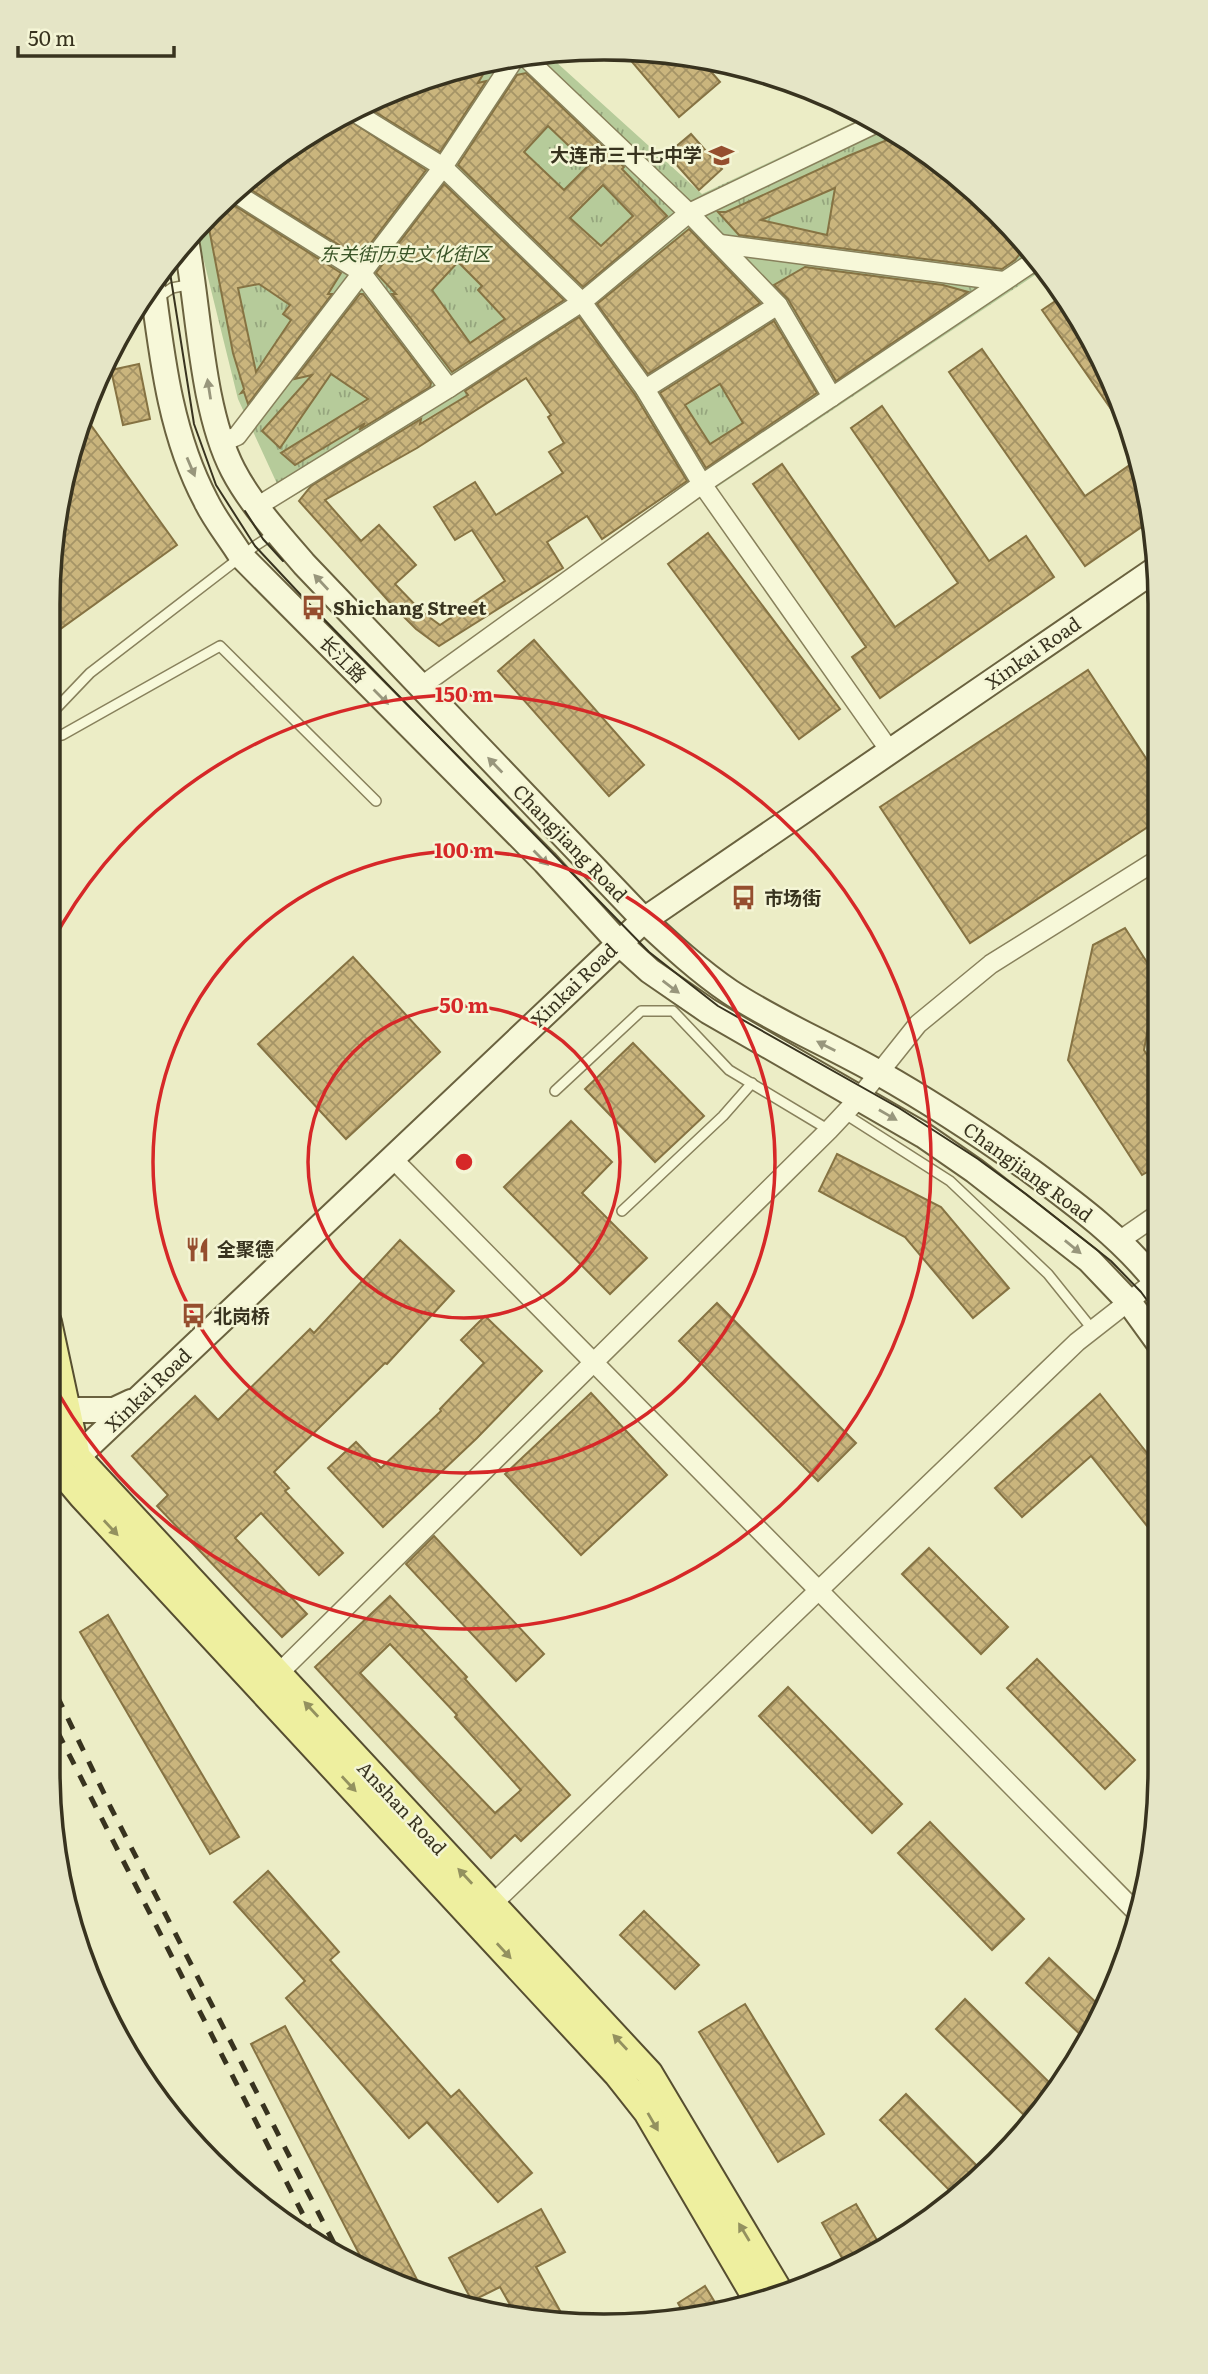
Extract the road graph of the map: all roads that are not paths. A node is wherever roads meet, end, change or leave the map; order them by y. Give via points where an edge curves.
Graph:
1 (533, 64) edge
2 (508, 68) edge
3 (362, 117) edge
4 (867, 128) edge
5 (443, 167) junction
6 (242, 198) edge
7 (690, 213) junction
8 (720, 244) junction
9 (188, 253) edge
10 (1029, 264) edge
11 (360, 272) junction
12 (1003, 281) junction
13 (194, 284) junction
14 (160, 289) edge
15 (155, 296) edge
16 (582, 302) junction
17 (778, 305) junction
18 (449, 388) junction
19 (645, 388) junction
20 (832, 397) junction
21 (221, 443) junction
22 (702, 484) junction
23 (258, 506) junction
24 (277, 532) junction
25 (241, 556) junction
26 (1147, 575) edge
27 (420, 687) junction
28 (60, 704) edge
29 (60, 735) edge
30 (891, 751) junction
31 (376, 801) dead end
32 (1148, 866) edge
33 (644, 920) junction
34 (620, 943) junction
35 (879, 1073) junction
36 (752, 1083) junction
37 (555, 1091) dead end
38 (852, 1106) junction
39 (830, 1130) junction
40 (393, 1158) junction
41 (622, 1211) dead end
42 (1148, 1221) edge
43 (1119, 1241) junction
44 (1148, 1272) edge
45 (1148, 1288) edge
46 (1129, 1302) junction
47 (1148, 1328) edge
48 (1093, 1330) junction
49 (593, 1362) junction
50 (141, 1397) junction
51 (60, 1410) edge
52 (60, 1464) edge
53 (60, 1469) edge
54 (60, 1470) edge
55 (818, 1590) junction
56 (278, 1674) junction
57 (1131, 1907) edge
58 (484, 1913) junction
59 (772, 2289) edge

1 - 7 street
2 - 5 street
3 - 5 street
4 - 7 street
5 - 11 street
5 - 16 street
6 - 11 street
7 - 8 street
7 - 16 street
8 - 12 street
8 - 17 street
9 - 13 main road, Changjiang Road
10 - 12 street
11 - 18 street
11 - 21 street via 237,436
12 - 20 street
13 - 14 lane
21 -> 13 main road, Changjiang Road
15 -> 25 main road, 长江路 via 179,438 206,502
16 - 18 street
16 - 19 street
17 - 19 street
17 - 20 street
18 - 23 street
19 - 22 street
20 - 22 street
21 - 23 main road, Changjiang Road
22 - 27 street
22 - 30 street
23 - 24 main road, Changjiang Road
24 - 25 lane
27 -> 24 main road, Changjiang Road
25 - 28 lane via 90,673
25 -> 34 main road, 长江路
26 - 30 main road, Xinkai Road
33 -> 27 main road, Changjiang Road
29 - 31 lane via 220,646
30 - 33 main road, Xinkai Road
32 - 35 street via 991,964 918,1024
33 - 34 main road, Xinkai Road
35 -> 33 main road, Changjiang Road via 729,991
34 -> 38 main road, Changjiang Road via 680,993
34 - 40 main road, Xinkai Road
35 - 38 street
35 - 43 main road, Changjiang Road via 993,1144
36 - 37 lane via 730,1070 673,1011 641,1011
36 - 39 lane
36 - 41 lane
38 - 39 street
38 -> 46 main road, Changjiang Road via 923,1135 1007,1194 1089,1260
38 - 48 lane via 950,1181 1048,1274
39 - 49 street
40 - 49 street
40 - 50 main road, Xinkai Road
42 - 43 street
43 - 44 main road, Changjiang Road
45 - 46 street
46 - 47 main road, Changjiang Road
46 - 48 street
48 - 55 street
49 - 55 street
49 - 56 street
50 - 51 main road via 114,1410
50 - 52 main road, Xinkai Road
53 - 56 main road, Anshan Road
54 -> 58 main road, Anshan Road
55 - 57 street
55 - 58 street
58 -> 56 main road, Anshan Road
58 - 59 main road, Anshan Road via 649,2073

